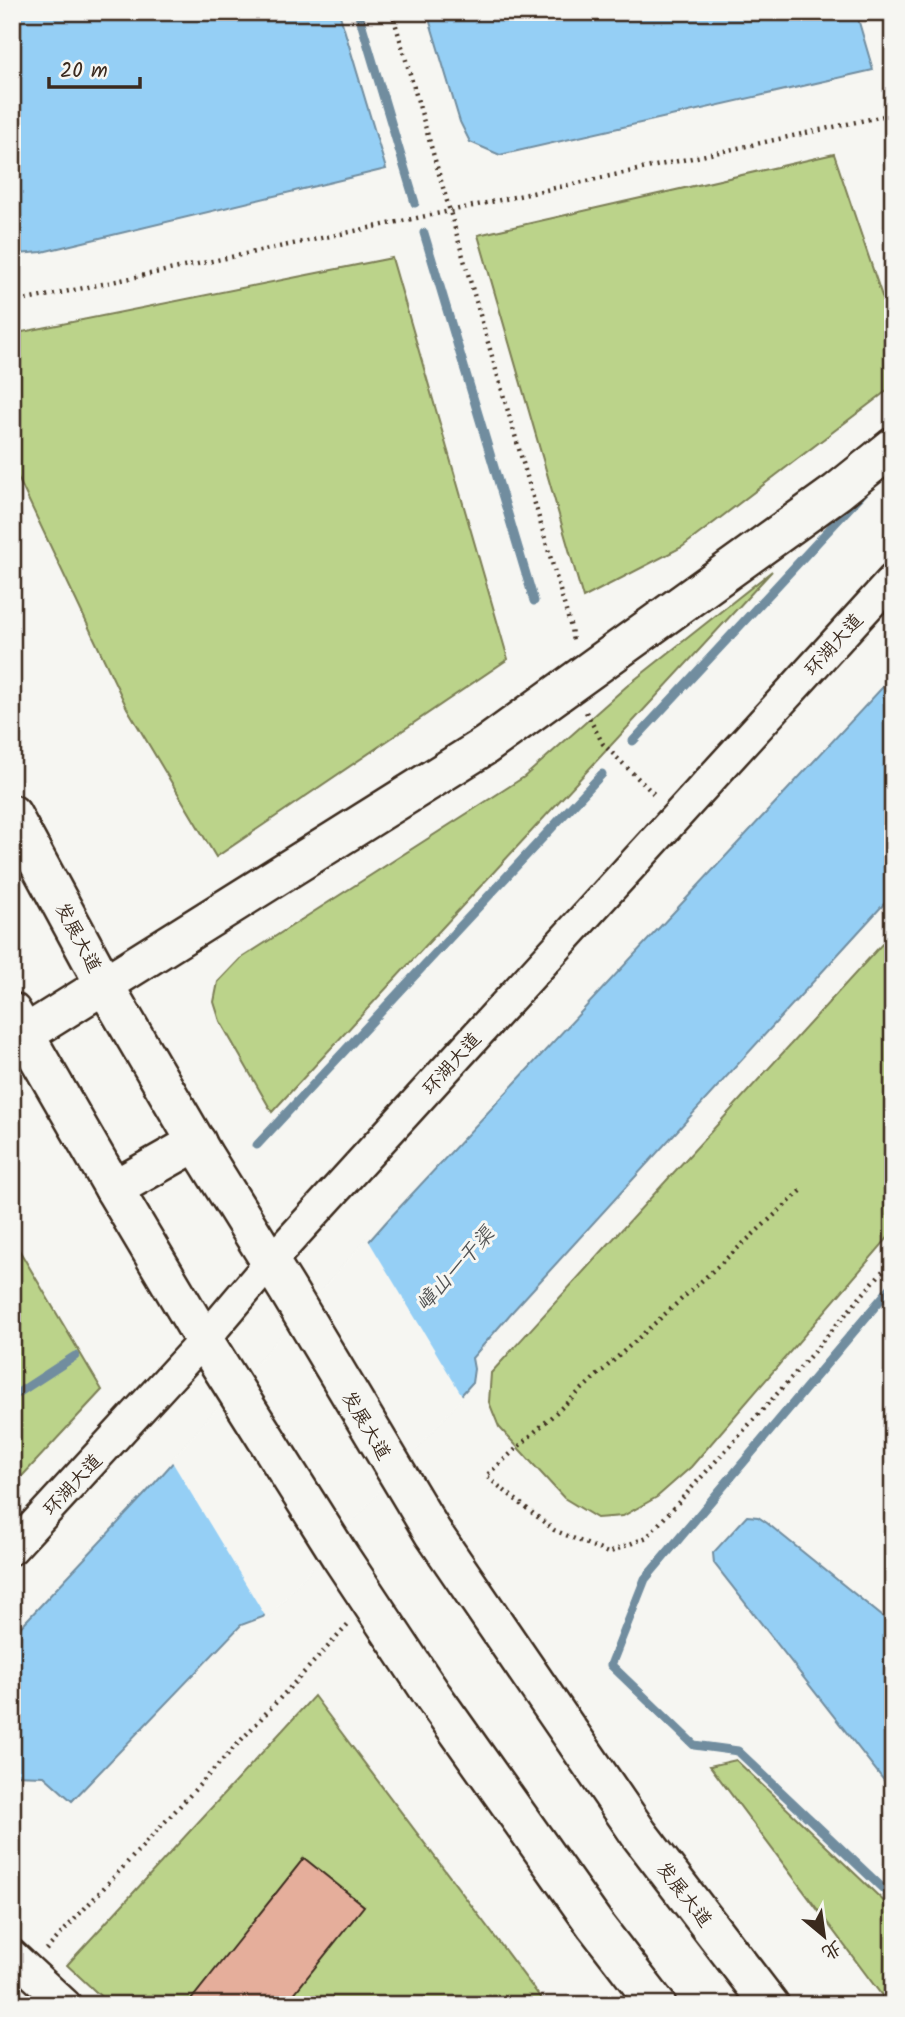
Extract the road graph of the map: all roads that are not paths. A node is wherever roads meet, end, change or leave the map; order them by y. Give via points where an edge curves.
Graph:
1 (893, 447) edge
2 (893, 579) edge
3 (12, 814) edge
4 (105, 986) junction
5 (18, 1023) edge
6 (197, 1142) junction
7 (114, 1189) junction
8 (278, 1275) junction
9 (211, 1352) junction
10 (12, 1549) edge
11 (20, 1962) edge
12 (66, 2005) edge
13 (657, 2005) edge
14 (770, 2005) edge

1 - 4 main road via 485,746
2 - 8 street, 环湖大道 via 676,816
3 - 4 main road, 发展大道
4 - 5 main road
4 - 6 main road, 发展大道
5 - 7 main road
6 - 7 main road
6 - 8 main road, 发展大道
7 - 9 main road
8 - 9 street, 环湖大道
8 - 14 main road, 发展大道 via 433,1533 639,1834
9 - 10 street, 环湖大道
9 - 13 main road via 433,1696
11 - 12 street

